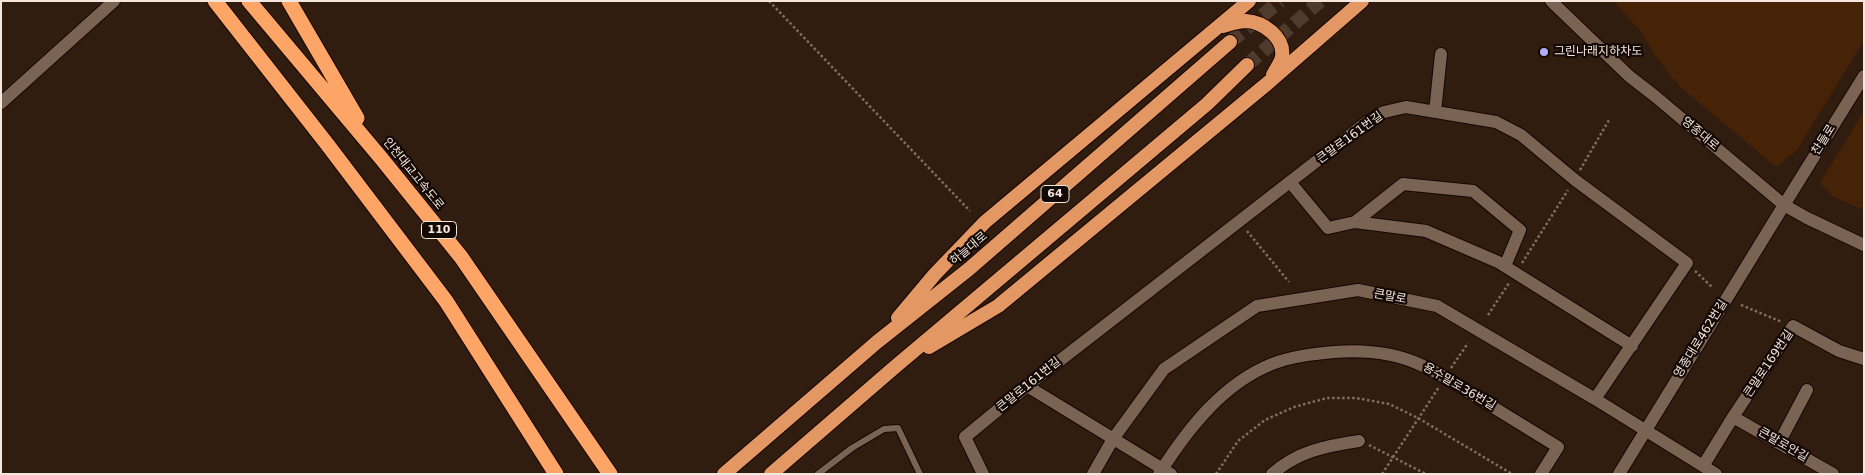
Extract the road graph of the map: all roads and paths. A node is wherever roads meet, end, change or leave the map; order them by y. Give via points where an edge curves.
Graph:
1 (114, 1) edge
2 (215, 1) edge
3 (249, 1) edge
4 (289, 1) edge
5 (769, 1) edge
6 (1249, 1) edge
7 (1362, 1) edge
8 (1551, 1) edge
9 (1215, 29) junction
10 (1230, 42) tunnel mouth
11 (1440, 54) dead end
12 (1247, 65) tunnel mouth
13 (1864, 76) edge
14 (1269, 82) junction
15 (1, 103) edge
16 (1435, 112) junction
17 (1609, 120) dead end
18 (381, 158) junction
19 (1575, 180) junction
20 (1290, 182) junction
21 (1784, 205) junction
22 (970, 211) dead end
23 (1239, 222) junction
24 (1355, 222) junction
25 (1864, 245) edge
26 (1687, 263) junction
27 (1505, 266) junction
28 (1516, 273) junction
29 (1290, 282) dead end
30 (1712, 287) dead end
31 (1741, 306) dead end
32 (1488, 314) dead end
33 (1793, 326) junction
34 (877, 342) junction
35 (1468, 343) dead end
36 (1632, 346) junction
37 (1864, 359) edge
38 (896, 366) junction
39 (1445, 377) junction
40 (1027, 386) junction
41 (1807, 390) dead end
42 (1595, 399) junction
43 (1733, 417) junction
44 (1418, 418) junction
45 (1645, 431) junction
46 (1113, 439) junction
47 (1359, 441) joint
48 (1779, 443) junction
49 (1393, 457) junction
50 (1704, 466) junction
51 (1164, 472) edge
52 (556, 474) edge
53 (610, 474) edge
54 (724, 474) edge
55 (771, 474) edge
56 (818, 474) edge
57 (920, 474) edge
58 (983, 474) edge
59 (1093, 474) edge
60 (1216, 474) edge
61 (1272, 474) edge
62 (1382, 474) edge
63 (1426, 474) edge
64 (1512, 474) edge
65 (1541, 474) edge
66 (1619, 474) edge
67 (1716, 474) edge
68 (1833, 474) edge

1 - 15 street
2 - 52 highway, 110 via 446,301
3 - 18 highway, 인천대교고속도로 / 110
4 - 18 highway
5 - 22 path
6 - 9 highway
7 - 14 highway
8 - 21 street, 영종대로 via 1629,76
9 - 14 highway via 1248,21 1262,24 1272,32 1280,41 1282,57
9 - 34 highway via 985,222
10 - 34 highway, 하늘대로 / 64 via 969,269
11 - 16 street
12 - 38 highway, 64 via 1200,110
13 - 21 street, 찬들로
14 - 38 highway via 998,306
16 - 19 street, 큰말로161번길 via 1496,122 1522,135
16 - 20 street, 큰말로161번길 via 1406,108 1384,112
17 - 19 path
18 - 53 highway, 인천대교고속도로 / 110 via 461,257
19 - 26 street, 큰말로161번길
19 - 28 path
20 - 23 street, 큰말로161번길
20 - 24 street via 1328,228
21 - 25 street, 영종대로
21 - 45 street, 영종대로462번길
23 - 29 path
23 - 40 street, 큰말로161번길
24 - 27 street via 1426,232
24 - 27 street via 1403,184 1473,191 1520,230
26 - 30 path
26 - 36 street
27 - 28 street
28 - 32 path
28 - 36 street
31 - 33 path
33 - 37 street, 큰말로169번길 via 1838,351
33 - 43 street, 큰말로169번길
34 - 54 highway, 하늘대로 / 64
35 - 39 path
36 - 42 street
38 - 55 highway, 64
39 - 44 path
39 - 51 street, 용수말로36번길 via 1419,364 1382,354 1310,354 1272,364 1242,380 1211,406 1182,438
39 - 65 street, 용수말로36번길 via 1558,447
40 - 46 street
40 - 58 street, 큰말로161번길 via 965,436
41 - 48 street
42 - 45 street, 큰말로
42 - 46 street, 큰말로 via 1437,306 1358,290 1257,306 1164,369
43 - 48 street, 큰말로안길
43 - 50 street, 큰말로169번길
44 - 49 path
44 - 60 path via 1389,404 1356,398 1327,398 1310,402 1265,420 1238,441
44 - 64 path
45 - 50 street, 큰말로
45 - 66 street, 영종대로462번길
46 - 51 street
46 - 59 street, 큰말로
47 - 49 path
47 - 61 street via 1317,448 1293,458
48 - 68 street, 큰말로안길
49 - 62 path
49 - 63 path
50 - 67 street, 큰말로
56 - 57 lane via 884,429 898,428

